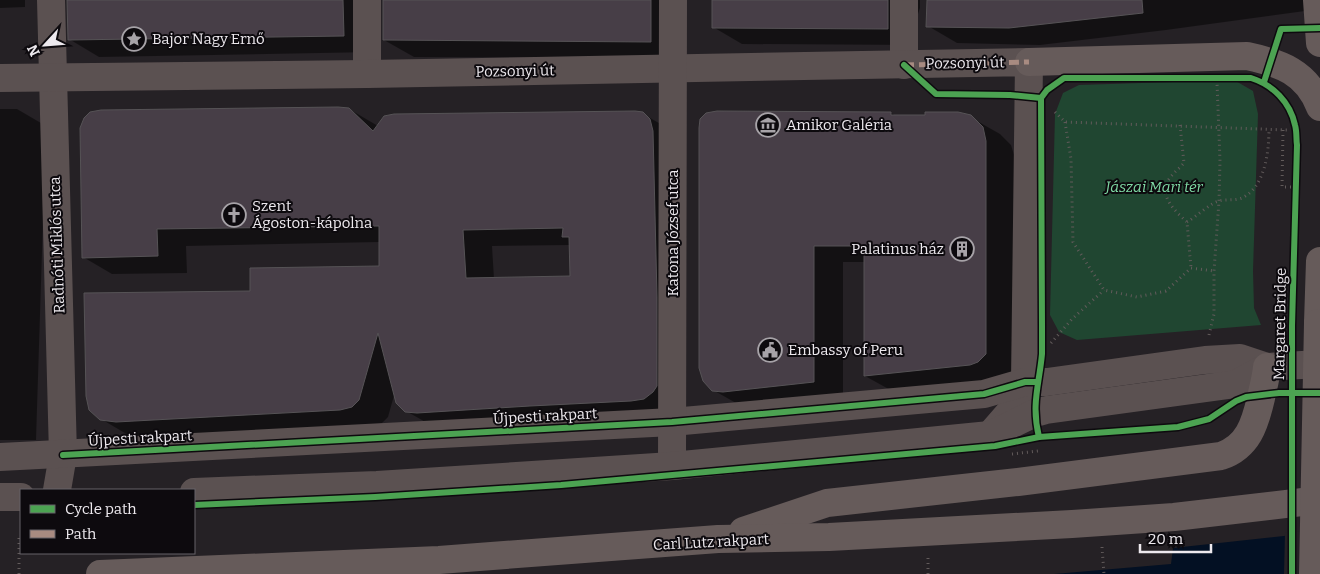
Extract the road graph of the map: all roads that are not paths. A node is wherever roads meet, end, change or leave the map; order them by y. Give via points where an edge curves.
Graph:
1 (51, 0) edge
2 (367, 0) edge
3 (673, 0) edge
4 (904, 0) edge
5 (1317, 0) edge
6 (1320, 43) edge
7 (1029, 62) junction
8 (904, 65) junction
9 (673, 68) junction
10 (367, 74) junction
11 (0, 78) edge
12 (52, 78) junction
13 (1320, 107) edge
14 (1320, 261) edge
15 (1319, 331) edge
16 (1320, 364) edge
17 (1267, 367) junction
18 (1031, 382) junction
19 (672, 422) junction
20 (990, 435) junction
21 (63, 455) junction
22 (0, 457) edge
23 (672, 466) junction
24 (57, 489) edge
25 (195, 492) edge
26 (0, 497) edge
27 (20, 497) edge
28 (1320, 500) edge
29 (718, 539) junction
30 (100, 574) edge
31 (1313, 574) edge

1 - 12 street, Radnóti Miklós utca
2 - 10 street
3 - 9 street, Katona József utca
4 - 8 street
5 - 6 main road
7 - 8 street, Pozsonyi út
7 - 13 main road via 1247,56 1288,68 1306,84
7 - 18 street via 1035,97
8 - 9 street, Pozsonyi út
9 - 10 street, Pozsonyi út
9 - 19 street, Katona József utca
10 - 12 street, Pozsonyi út
11 - 12 street, Pozsonyi út
12 - 21 street, Radnóti Miklós utca
14 - 15 main road
15 - 31 main road, bridge
16 - 17 street
17 - 18 street via 1240,358 1205,360
17 - 20 street via 1236,384 1046,410
17 - 29 main road via 1251,432 1240,446 1221,456 827,503
18 - 19 street, Újpesti rakpart via 984,394
18 - 20 street
19 - 21 street, Újpesti rakpart
19 - 23 street, Katona József utca
20 - 23 street
21 - 22 street, Újpesti rakpart
21 - 24 street, Radnóti Miklós utca
23 - 25 street via 377,485
26 - 27 street
28 - 29 main road, Carl Lutz rakpart via 1174,517 1062,525 830,537
29 - 30 main road, Carl Lutz rakpart via 439,560

